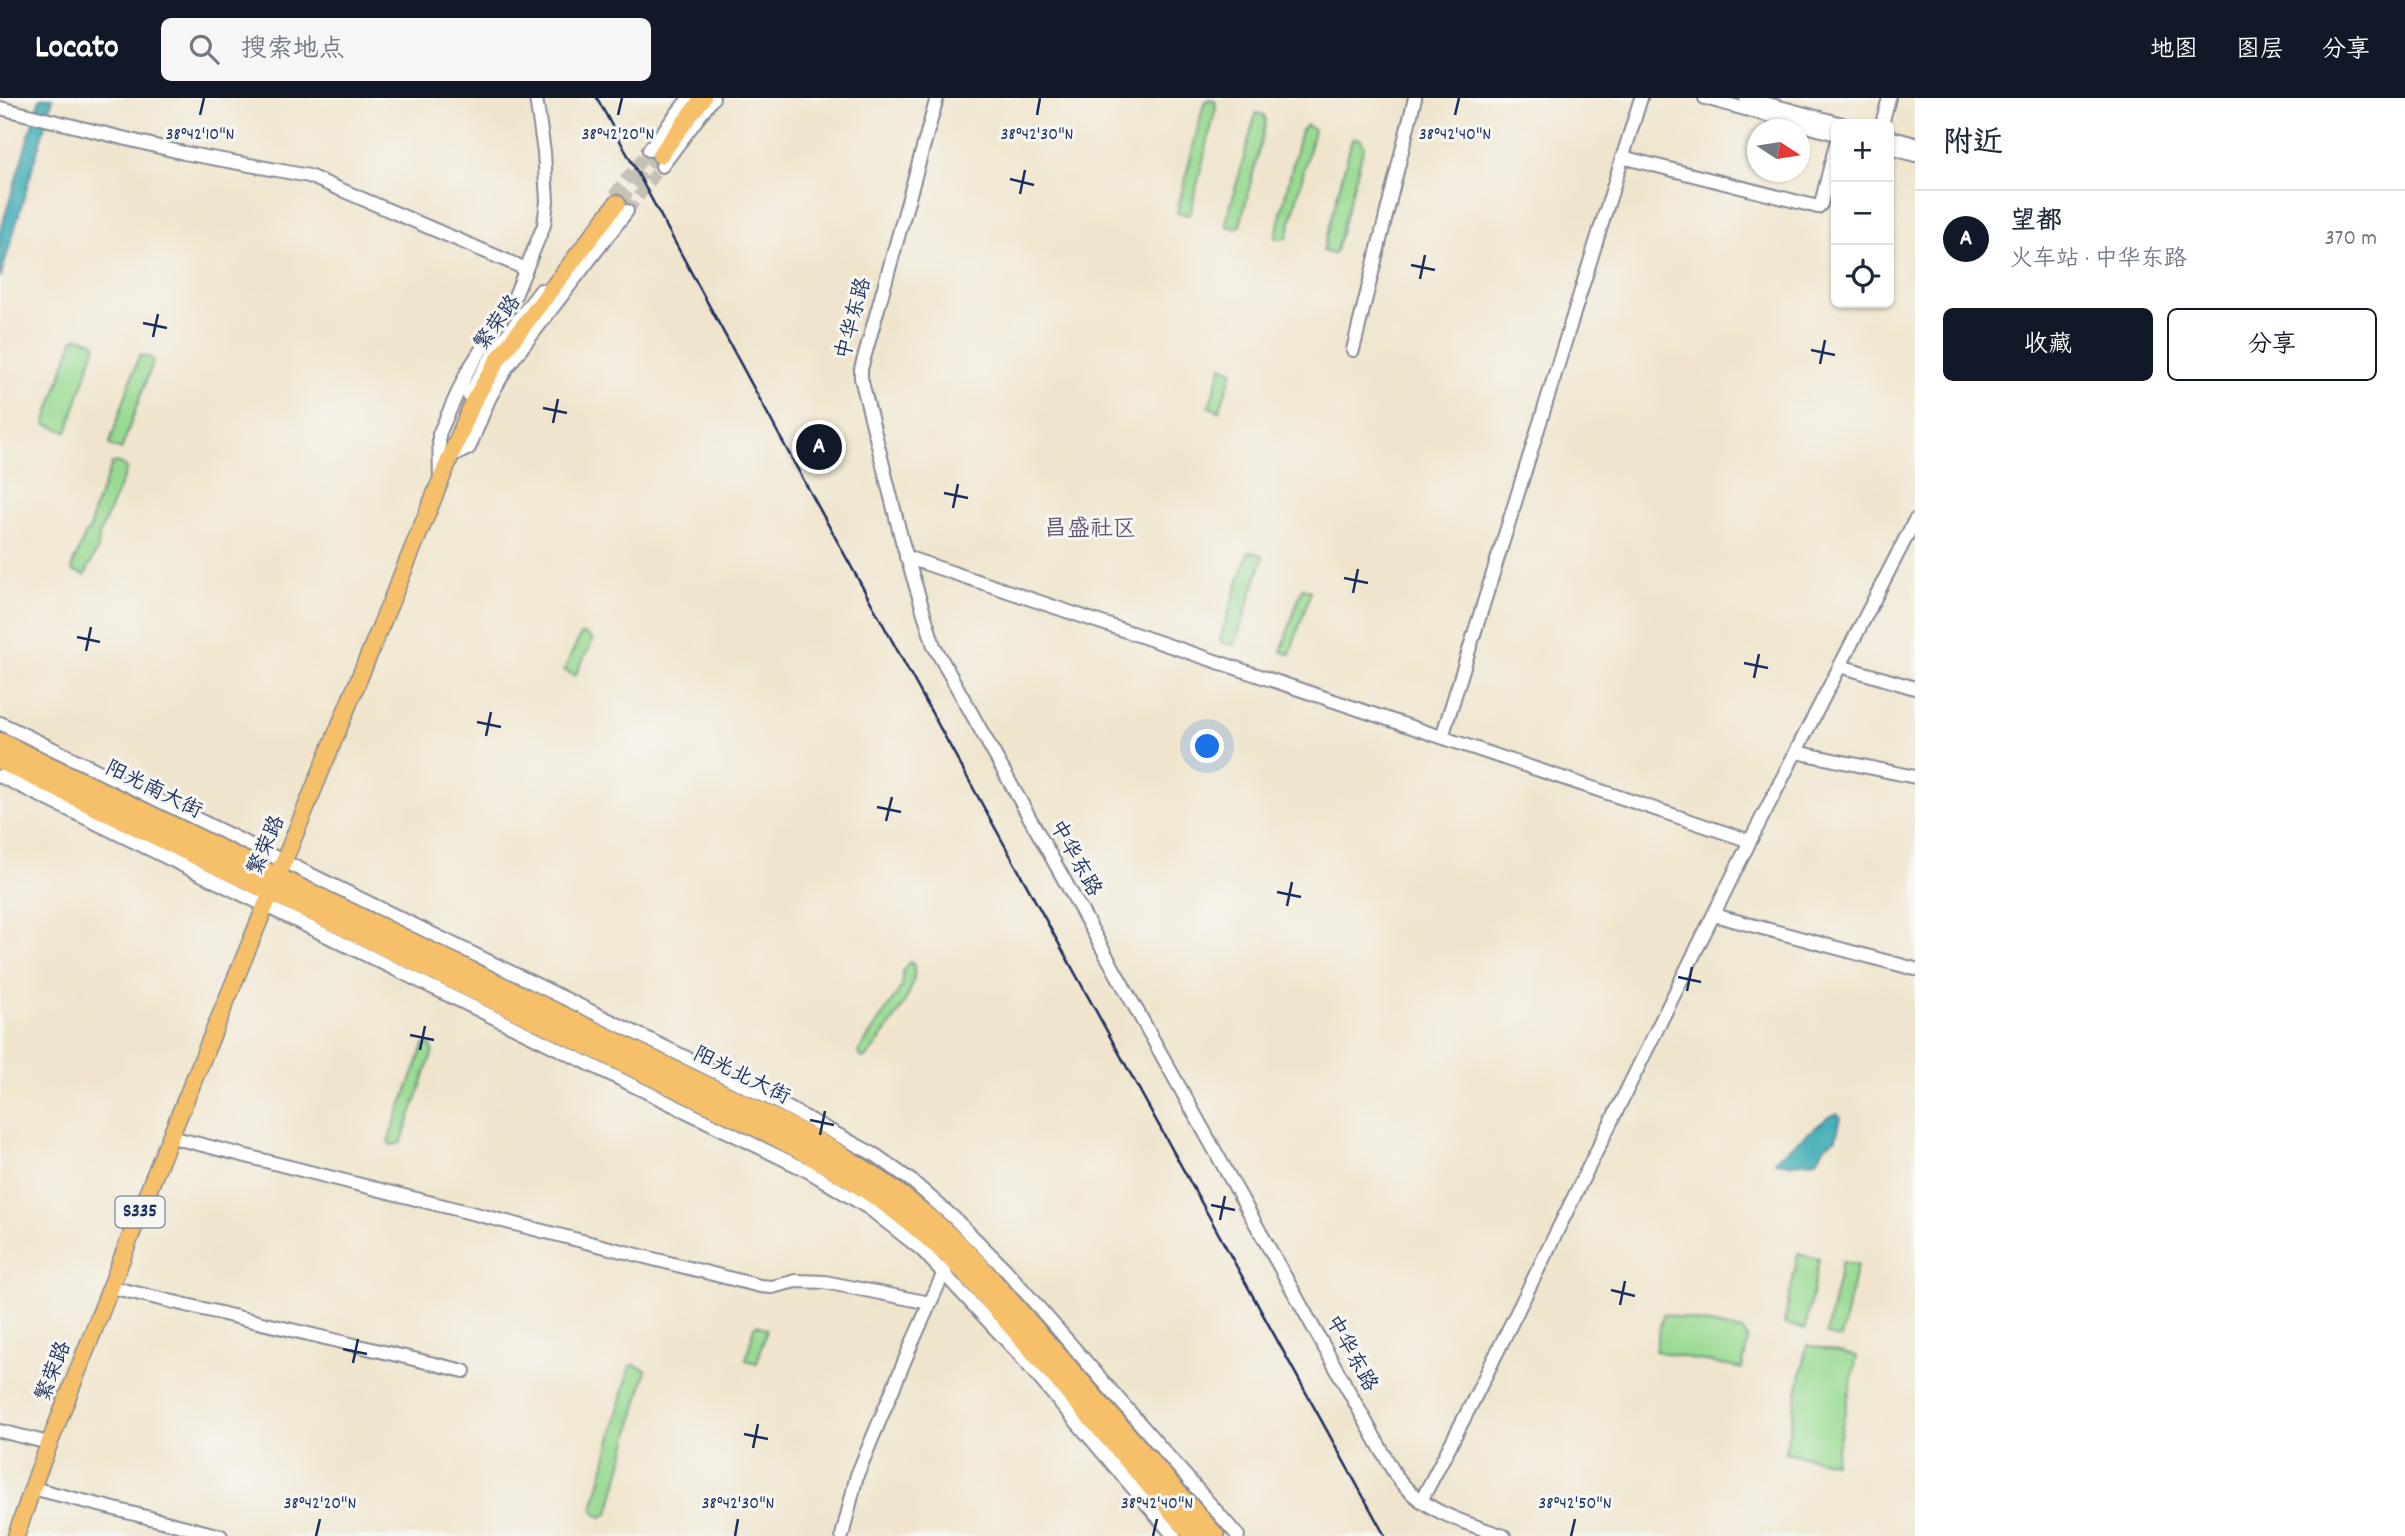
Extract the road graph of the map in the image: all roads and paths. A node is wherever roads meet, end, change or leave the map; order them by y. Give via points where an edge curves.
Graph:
1 (536, 98) edge
2 (689, 98) edge
3 (697, 98) edge
4 (703, 98) edge
5 (713, 98) edge
6 (937, 98) edge
7 (1415, 98) edge
8 (1640, 98) edge
9 (1705, 98) edge
10 (1745, 98) edge
11 (1889, 98) edge
12 (0, 108) edge
13 (1883, 119) edge
14 (1831, 121) edge
15 (1831, 133) edge
16 (1894, 138) edge
17 (1915, 144) edge
18 (1894, 149) edge
19 (657, 155) junction
20 (1915, 155) edge
21 (1622, 157) junction
22 (1831, 164) edge
23 (526, 269) junction
24 (1353, 350) dead end
25 (440, 479) junction
26 (1915, 520) edge
27 (906, 557) junction
28 (1840, 666) junction
29 (1915, 688) edge
30 (0, 723) edge
31 (1442, 737) junction
32 (0, 742) edge
33 (1796, 752) junction
34 (0, 760) edge
35 (0, 776) edge
36 (1915, 777) edge
37 (1750, 841) junction
38 (279, 887) junction
39 (1714, 915) junction
40 (1915, 970) edge
41 (179, 1139) junction
42 (947, 1266) junction
43 (119, 1289) junction
44 (930, 1303) junction
45 (464, 1371) dead end
46 (0, 1431) edge
47 (49, 1443) junction
48 (40, 1490) junction
49 (1421, 1501) junction
50 (16, 1536) edge
51 (25, 1536) edge
52 (221, 1536) edge
53 (842, 1536) edge
54 (1174, 1536) edge
55 (1194, 1536) edge
56 (1215, 1536) edge
57 (1238, 1536) edge
58 (1504, 1536) edge

1 - 23 street via 547,201 544,225
2 - 19 street
3 - 19 main road
4 - 19 main road
5 - 19 street
6 - 27 street, 中华东路 via 861,369
7 - 24 street
8 - 21 street
9 - 15 street
10 - 14 street
11 - 13 street
12 - 23 street via 184,153 309,176
16 - 17 street
18 - 20 street
21 - 22 street via 1818,206
21 - 31 street
23 - 25 street via 467,372 439,434
25 - 38 main road, 繁荣路
25 - 38 main road, 繁荣路 via 493,367 619,204 497,370 477,405
26 - 28 street
27 - 31 street
27 - 49 street, 中华东路 via 942,662 1396,1476
28 - 29 street
28 - 33 street
30 - 38 street
31 - 37 street
32 - 38 highway, 阳光南大街
33 - 36 street
33 - 37 street
34 - 38 highway, 阳光南大街
35 - 38 street
37 - 39 street
38 - 41 main road, 繁荣路 / S335
38 - 42 highway, 阳光北大街 via 817,1158 901,1213
38 - 47 main road, 繁荣路 / S335 via 155,1174
38 - 56 highway, 阳光北大街 via 781,1122 885,1181 976,1262
38 - 57 street via 818,1122 901,1172 985,1248
39 - 40 street
39 - 49 street
41 - 43 main road, 繁荣路 / S335
41 - 44 street via 760,1286 825,1282
42 - 44 street
42 - 54 street
42 - 55 highway, 阳光北大街
43 - 45 street
43 - 48 main road, 繁荣路 / S335
44 - 53 street via 858,1475
46 - 47 street
47 - 50 main road, 繁荣路 / S335
48 - 51 main road, 繁荣路 / S335
48 - 52 street
49 - 58 street, 中华东路

